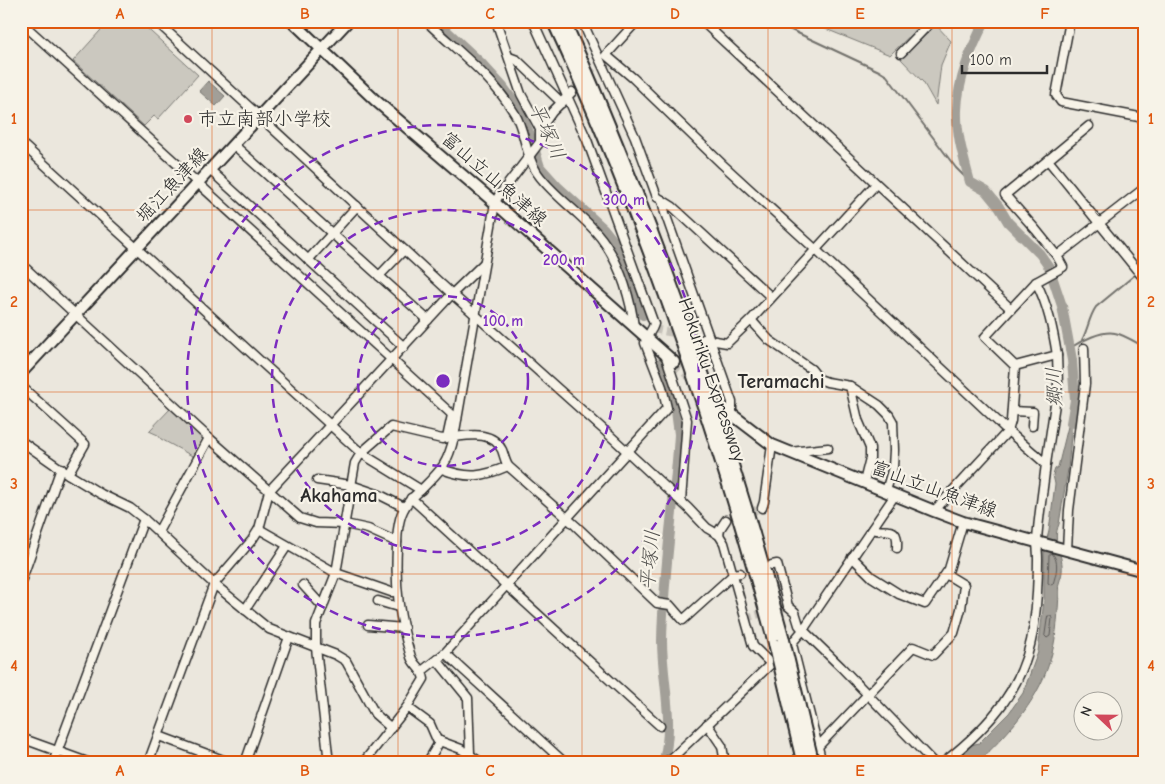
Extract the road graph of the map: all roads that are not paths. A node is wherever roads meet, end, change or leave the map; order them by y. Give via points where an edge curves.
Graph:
1 (156, 21) edge
2 (292, 21) edge
3 (348, 21) edge
4 (426, 21) edge
5 (496, 21) edge
6 (533, 21) edge
7 (553, 21) edge
8 (564, 21) edge
9 (582, 21) edge
10 (637, 21) edge
11 (702, 21) edge
12 (932, 21) edge
13 (1070, 21) edge
14 (21, 22) edge
15 (322, 50) junction
16 (901, 53) dead end
17 (509, 57) junction
18 (601, 60) junction
19 (567, 97) junction
20 (260, 118) junction
21 (1144, 118) edge
22 (1089, 126) dead end
23 (540, 129) junction
24 (21, 143) edge
25 (234, 145) junction
26 (529, 157) junction
27 (1048, 160) junction
28 (210, 170) junction
29 (197, 183) junction
30 (876, 184) junction
31 (1142, 190) dead end
32 (657, 198) junction
33 (495, 203) junction
34 (357, 206) junction
35 (1099, 223) junction
36 (332, 233) junction
37 (137, 248) junction
38 (815, 249) junction
39 (404, 250) junction
40 (1057, 256) junction
41 (308, 260) junction
42 (484, 263) junction
43 (21, 264) edge
44 (1142, 275) dead end
45 (379, 276) junction
46 (1036, 282) junction
47 (452, 294) junction
48 (771, 297) junction
49 (1011, 309) junction
50 (475, 313) junction
51 (76, 314) junction
52 (428, 320) junction
53 (751, 320) junction
54 (634, 327) junction
55 (645, 337) junction
56 (707, 339) junction
57 (728, 343) junction
58 (404, 347) junction
59 (1084, 348) dead end
60 (665, 354) junction
61 (1057, 355) junction
62 (716, 356) junction
63 (391, 361) junction
64 (674, 362) tunnel mouth
65 (1015, 366) junction
66 (21, 373) edge
67 (21, 386) edge
68 (850, 386) junction
69 (1012, 411) junction
70 (729, 412) joint
71 (454, 417) junction
72 (332, 426) junction
73 (1032, 426) dead end
74 (1008, 431) junction
75 (454, 437) junction
76 (209, 438) junction
77 (21, 441) edge
78 (772, 445) junction
79 (828, 448) dead end
80 (627, 452) junction
81 (788, 452) junction
82 (362, 453) junction
83 (1046, 464) junction
84 (508, 466) junction
85 (61, 468) junction
86 (442, 469) junction
87 (68, 474) junction
88 (317, 480) dead end
89 (864, 482) junction
90 (352, 485) junction
91 (422, 490) junction
92 (269, 492) junction
93 (890, 493) junction
94 (411, 498) junction
95 (681, 501) junction
96 (404, 508) junction
97 (762, 508) dead end
98 (934, 511) junction
99 (567, 518) junction
100 (144, 519) junction
101 (726, 520) dead end
102 (963, 522) junction
103 (346, 524) junction
104 (872, 529) junction
105 (259, 530) junction
106 (158, 532) junction
107 (719, 535) junction
108 (397, 542) junction
109 (1039, 543) junction
110 (287, 546) junction
111 (897, 548) dead end
112 (1067, 550) junction
113 (852, 558) junction
114 (772, 565) dead end
115 (1144, 571) edge
116 (336, 573) junction
117 (737, 574) junction
118 (946, 574) junction
119 (21, 582) edge
120 (214, 584) junction
121 (506, 584) junction
122 (303, 585) dead end
123 (396, 592) junction
124 (378, 601) dead end
125 (322, 607) junction
126 (398, 607) junction
127 (245, 610) junction
128 (368, 625) dead end
129 (404, 628) junction
130 (803, 630) junction
131 (290, 637) junction
132 (783, 642) junction
133 (316, 648) junction
134 (445, 653) junction
135 (437, 660) junction
136 (771, 664) junction
137 (422, 671) junction
138 (868, 695) junction
139 (407, 707) junction
140 (707, 724) junction
141 (660, 726) dead end
142 (392, 728) junction
143 (159, 736) junction
144 (21, 738) edge
145 (440, 741) junction
146 (818, 746) junction
147 (57, 751) junction
148 (471, 758) edge
149 (666, 762) edge
150 (53, 763) edge
151 (90, 763) edge
152 (148, 763) edge
153 (231, 763) edge
154 (245, 763) edge
155 (329, 763) edge
156 (363, 763) edge
157 (427, 763) edge
158 (482, 763) edge
159 (565, 763) edge
160 (725, 763) edge
161 (803, 763) edge
162 (813, 763) edge
163 (822, 763) edge
164 (934, 763) edge
165 (943, 763) edge

1 - 20 street
2 - 15 main road, 富山立山魚津線
3 - 15 main road, 堀江魚津線
4 - 26 street via 505,99 516,116
5 - 17 street
6 - 19 street
7 - 132 highway, Hokuriku Expressway via 613,160 685,349
8 - 132 highway, Hokuriku Expressway via 672,285 722,428
9 - 18 street
10 - 18 street
11 - 30 street
12 - 16 street
13 - 21 street via 1056,95 1061,102
14 - 29 street
15 - 20 main road, 堀江魚津線
15 - 33 main road, 富山立山魚津線
17 - 19 street
17 - 23 street via 521,94
18 - 32 street via 635,137
18 - 38 street via 633,78
19 - 23 street
19 - 55 street via 613,202 654,324
20 - 25 main road, 堀江魚津線
20 - 34 street
22 - 27 street
23 - 26 street via 540,142
24 - 37 street
25 - 28 main road, 堀江魚津線
25 - 36 street
26 - 33 street
26 - 54 street via 542,179 605,244 625,288
27 - 35 street
27 - 40 street via 1005,195
28 - 29 main road, 堀江魚津線
28 - 41 street
29 - 37 main road, 堀江魚津線
29 - 63 street
30 - 38 street
30 - 49 street
31 - 35 street
32 - 48 street via 674,207
32 - 56 street
33 - 42 street
33 - 54 main road, 富山立山魚津線
34 - 36 street
34 - 39 street
35 - 40 street
35 - 44 street
36 - 41 street
36 - 45 street
37 - 51 main road, 堀江魚津線
37 - 72 street
38 - 48 street
38 - 74 street
39 - 45 street
39 - 47 street
40 - 46 street via 1063,267
41 - 58 street
42 - 47 street
42 - 50 street
43 - 51 street
45 - 52 street
46 - 49 street
46 - 61 street via 1049,316
47 - 50 street
47 - 52 street
48 - 53 street
49 - 65 street via 985,337
50 - 71 street
50 - 80 street
51 - 66 main road, 堀江魚津線
51 - 76 street
52 - 58 street
53 - 57 street
53 - 68 street via 769,340 811,369 819,379
54 - 55 main road, 富山立山魚津線
55 - 60 main road, 富山立山魚津線
55 - 80 street via 644,343 667,408
56 - 57 street
56 - 62 street
57 - 62 street
58 - 63 street
59 - 112 street via 1085,384 1068,510
60 - 64 main road, 富山立山魚津線
60 - 95 street via 687,420
61 - 65 street
61 - 83 street via 1058,384
62 - 70 street via 732,402
63 - 71 street
63 - 72 street
65 - 69 street
67 - 87 street via 85,444
68 - 89 street via 858,420 870,448
68 - 93 street via 879,405 894,422
69 - 73 street via 1033,412
69 - 74 street
70 - 78 main road, 富山立山魚津線
71 - 75 street
71 - 82 street via 447,438 391,427
72 - 82 street
72 - 92 street
74 - 83 street
74 - 98 street
75 - 84 street via 473,434 488,437 501,448
75 - 86 street via 449,458
76 - 92 street
76 - 106 street
77 - 85 street
78 - 81 main road, 富山立山魚津線
78 - 97 street
79 - 81 street
80 - 95 street
80 - 99 street
81 - 89 main road, 富山立山魚津線
82 - 90 street via 355,464
82 - 91 street
83 - 109 street
84 - 86 street via 478,476
84 - 99 street
85 - 87 street
85 - 119 street
86 - 91 street
87 - 100 street
88 - 90 street
89 - 93 main road, 富山立山魚津線
90 - 96 street
90 - 103 street
91 - 94 street
92 - 103 street via 300,518 316,523
92 - 105 street
93 - 98 main road, 富山立山魚津線
93 - 104 street
94 - 96 street
94 - 121 street
95 - 107 street via 707,528
96 - 108 street
98 - 102 main road, 富山立山魚津線
99 - 117 street via 657,603 670,605 683,620
99 - 121 street
100 - 106 street
100 - 147 street
101 - 107 street
102 - 109 main road, 富山立山魚津線
102 - 118 street
103 - 108 street via 368,529
103 - 116 street
104 - 111 street via 895,533
104 - 113 street
105 - 110 street
105 - 120 street
106 - 120 street
107 - 117 street
108 - 123 street
109 - 112 main road, 富山立山魚津線
109 - 165 street via 1034,623 1028,655 1019,678 998,711
110 - 116 street
110 - 127 street
112 - 115 main road, 富山立山魚津線
113 - 118 street via 872,577 899,594 925,604
113 - 130 street
114 - 130 street via 777,564 788,606 795,612
116 - 123 street
116 - 125 street
117 - 136 street via 753,646
118 - 138 street via 964,585 954,633 933,655 913,647
120 - 127 street
120 - 143 street
121 - 134 street
121 - 141 street
122 - 125 street
123 - 126 street
124 - 126 street
125 - 133 street via 316,624
126 - 129 street
127 - 131 street via 269,629
128 - 129 street
129 - 137 street via 412,659
130 - 132 street
130 - 138 street
131 - 133 street
131 - 154 street
132 - 136 street
132 - 146 street
132 - 161 highway, Hokuriku Expressway, bridge
132 - 162 highway, Hokuriku Expressway, bridge
133 - 142 street via 346,661 375,714
133 - 155 street
134 - 135 street
134 - 159 street
135 - 137 street
135 - 148 street via 468,698
136 - 140 street
137 - 139 street via 424,679
138 - 146 street
138 - 164 street
139 - 142 street
139 - 145 street via 430,724
140 - 149 street
140 - 160 street via 722,746
142 - 156 street
143 - 152 street
143 - 153 street
144 - 147 street
145 - 148 street via 461,748
145 - 157 street
146 - 161 street
146 - 163 street
147 - 150 street
147 - 151 street
148 - 158 street

